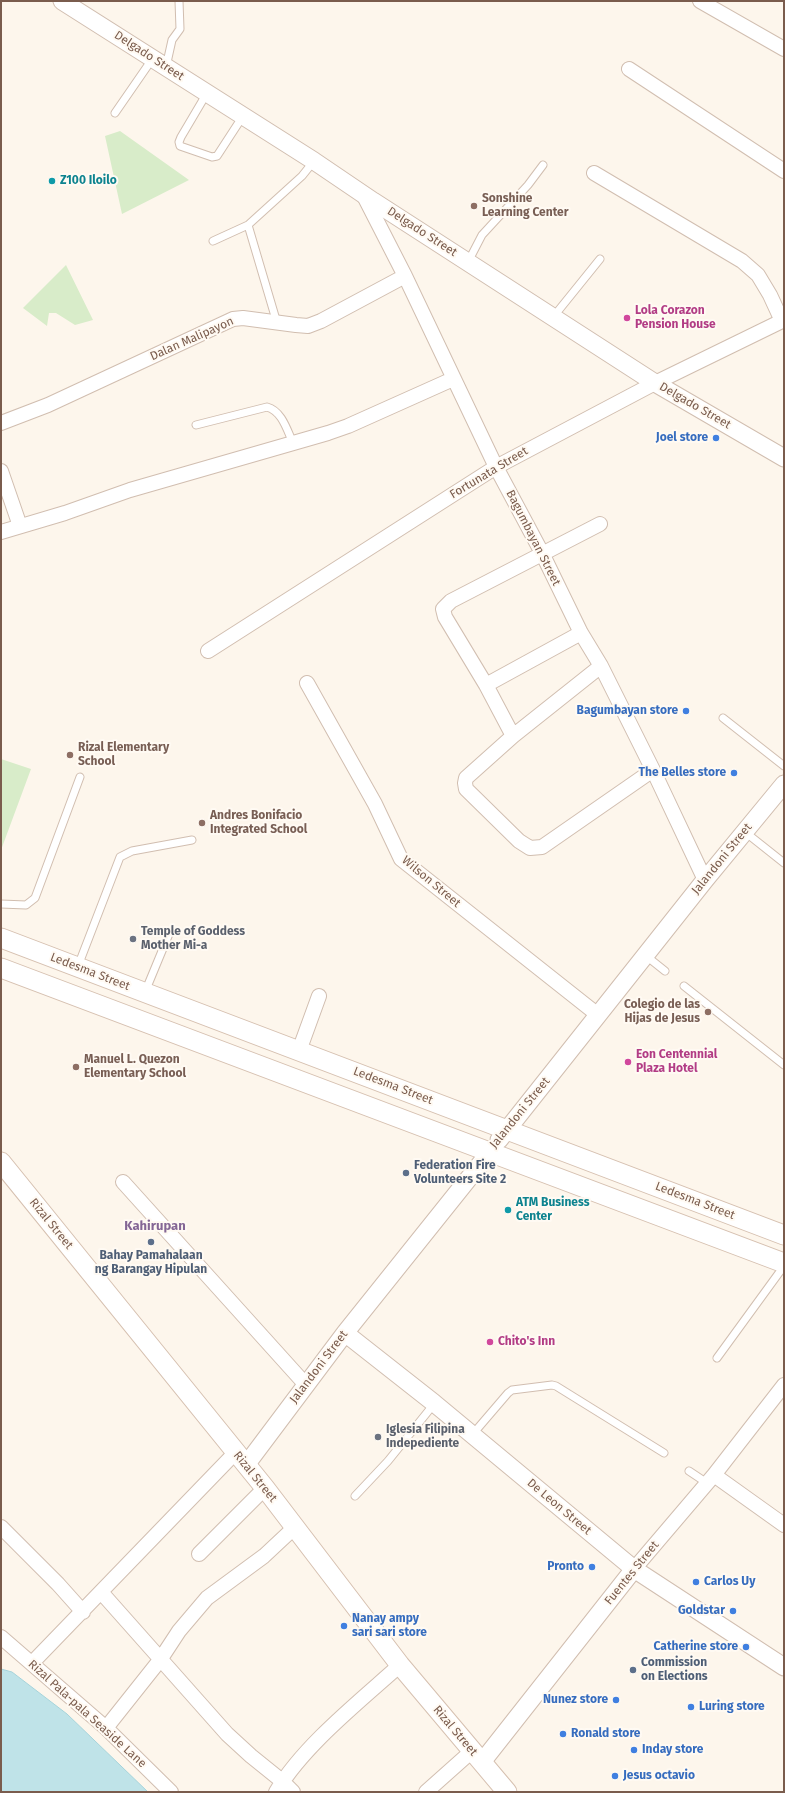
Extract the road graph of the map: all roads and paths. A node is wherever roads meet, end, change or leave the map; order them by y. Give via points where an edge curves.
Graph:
1 (62, 1) edge
2 (179, 1) edge
3 (700, 1) edge
4 (784, 49) edge
5 (160, 63) junction
6 (629, 70) dead end
7 (207, 93) junction
8 (115, 113) dead end
9 (243, 116) junction
10 (314, 161) junction
11 (543, 165) dead end
12 (784, 171) edge
13 (594, 173) dead end
14 (363, 194) junction
15 (248, 225) junction
16 (213, 241) dead end
17 (600, 259) dead end
18 (468, 262) junction
19 (405, 276) junction
20 (554, 316) junction
21 (783, 320) edge
22 (277, 323) junction
23 (454, 379) junction
24 (655, 383) junction
25 (1, 423) edge
26 (196, 425) dead end
27 (293, 443) junction
28 (784, 458) edge
29 (496, 466) junction
30 (1, 471) edge
31 (600, 524) dead end
32 (20, 526) junction
33 (1, 532) edge
34 (542, 553) junction
35 (581, 633) junction
36 (208, 652) dead end
37 (601, 666) junction
38 (307, 683) dead end
39 (486, 685) junction
40 (723, 718) dead end
41 (513, 736) junction
42 (784, 766) edge
43 (653, 770) junction
44 (80, 777) dead end
45 (784, 784) edge
46 (744, 831) junction
47 (192, 840) dead end
48 (784, 863) edge
49 (705, 880) junction
50 (1, 904) edge
51 (169, 934) dead end
52 (1, 938) edge
53 (645, 955) junction
54 (77, 967) junction
55 (1, 968) edge
56 (665, 972) dead end
57 (684, 986) dead end
58 (145, 992) junction
59 (319, 996) dead end
60 (598, 1015) junction
61 (299, 1051) junction
62 (784, 1065) edge
63 (499, 1141) junction
64 (1, 1162) edge
65 (123, 1182) dead end
66 (784, 1235) edge
67 (784, 1263) edge
68 (784, 1266) edge
69 (346, 1333) junction
70 (717, 1358) dead end
71 (306, 1385) junction
72 (784, 1385) edge
73 (434, 1403) junction
74 (472, 1435) junction
75 (664, 1453) dead end
76 (240, 1459) junction
77 (689, 1471) dead end
78 (710, 1479) junction
79 (265, 1488) junction
80 (355, 1496) dead end
81 (784, 1525) edge
82 (1, 1527) edge
83 (295, 1527) junction
84 (199, 1554) dead end
85 (634, 1569) junction
86 (101, 1592) junction
87 (83, 1612) junction
88 (1, 1637) edge
89 (160, 1660) junction
90 (32, 1663) junction
91 (400, 1666) junction
92 (784, 1667) edge
93 (106, 1728) junction
94 (477, 1757) junction
95 (279, 1787) edge
96 (171, 1792) edge
97 (293, 1792) edge
98 (426, 1792) edge
99 (507, 1792) edge

1 - 5 street, Delgado Street
2 - 5 lane via 180,29
3 - 4 street
5 - 7 street, Delgado Street
5 - 8 lane
6 - 12 street
7 - 9 street, Delgado Street
7 - 9 lane via 181,137 180,146 212,157 217,156
9 - 10 street, Delgado Street
10 - 14 street, Delgado Street
10 - 15 lane via 302,176
11 - 18 lane via 482,235
13 - 21 street via 742,261 758,275
14 - 18 street, Delgado Street
14 - 19 street, Bagumbayan Street
15 - 16 lane
15 - 22 lane
17 - 20 lane
18 - 20 street, Delgado Street
19 - 22 street, Dalan Malipayon via 308,326
19 - 23 street, Bagumbayan Street
20 - 24 street, Delgado Street
21 - 24 street, Fortunata Street
22 - 25 street, Dalan Malipayon via 233,319
23 - 27 street via 348,426
23 - 29 street, Bagumbayan Street
24 - 28 street, Delgado Street
24 - 29 street, Fortunata Street
26 - 27 lane via 267,407 272,408 280,416
27 - 32 street via 130,490
29 - 34 street, Bagumbayan Street
29 - 36 street, Fortunata Street
30 - 32 street
31 - 34 street
32 - 33 street
34 - 35 street, Bagumbayan Street
34 - 39 street via 450,601 443,609 445,618
35 - 37 street, Bagumbayan Street
35 - 39 street
37 - 41 street
37 - 43 street, Bagumbayan Street
38 - 60 street, Wilson Street via 375,804 400,859
39 - 41 street
40 - 42 lane
41 - 43 street via 466,778 465,783 466,788 519,841 530,848 542,847
43 - 49 street, Bagumbayan Street
44 - 50 lane via 35,898 26,905
45 - 46 street, Jalandoni Street
46 - 48 lane
46 - 49 street, Jalandoni Street
47 - 54 lane via 132,851 120,856
49 - 53 street, Jalandoni Street
51 - 58 lane
52 - 54 main road, Ledesma Street
53 - 56 lane
53 - 60 street, Jalandoni Street
54 - 58 main road, Ledesma Street
55 - 63 main road, Ledesma Street
57 - 62 lane
58 - 61 main road, Ledesma Street
59 - 61 street
60 - 63 street, Jalandoni Street
61 - 63 main road, Ledesma Street
63 - 66 main road, Ledesma Street
63 - 67 main road, Ledesma Street
63 - 69 street, Jalandoni Street
64 - 76 main road, Rizal Street
65 - 71 street
68 - 70 lane
69 - 71 street, Jalandoni Street
69 - 73 street, De Leon Street
71 - 76 street, Jalandoni Street
72 - 78 street, Fuentes Street
73 - 74 street, De Leon Street
73 - 80 lane via 388,1461
74 - 75 lane via 512,1390 552,1385
74 - 85 street, De Leon Street
76 - 79 main road, Rizal Street
76 - 86 street
77 - 78 lane
78 - 81 street
78 - 85 street, Fuentes Street
79 - 83 main road, Rizal Street
79 - 84 street
82 - 87 street
83 - 89 street via 264,1556 207,1598 179,1631
83 - 91 main road, Rizal Street
85 - 92 street, De Leon Street
85 - 94 street, Fuentes Street
86 - 87 street
86 - 89 street
87 - 90 street
88 - 90 street, Rizal Pala-pala Seaside Lane
89 - 93 street
89 - 95 street
90 - 93 street, Rizal Pala-pala Seaside Lane
91 - 94 main road, Rizal Street
91 - 95 street via 350,1709 311,1748
93 - 96 street, Rizal Pala-pala Seaside Lane
94 - 98 street
94 - 99 main road, Rizal Street
95 - 97 street

